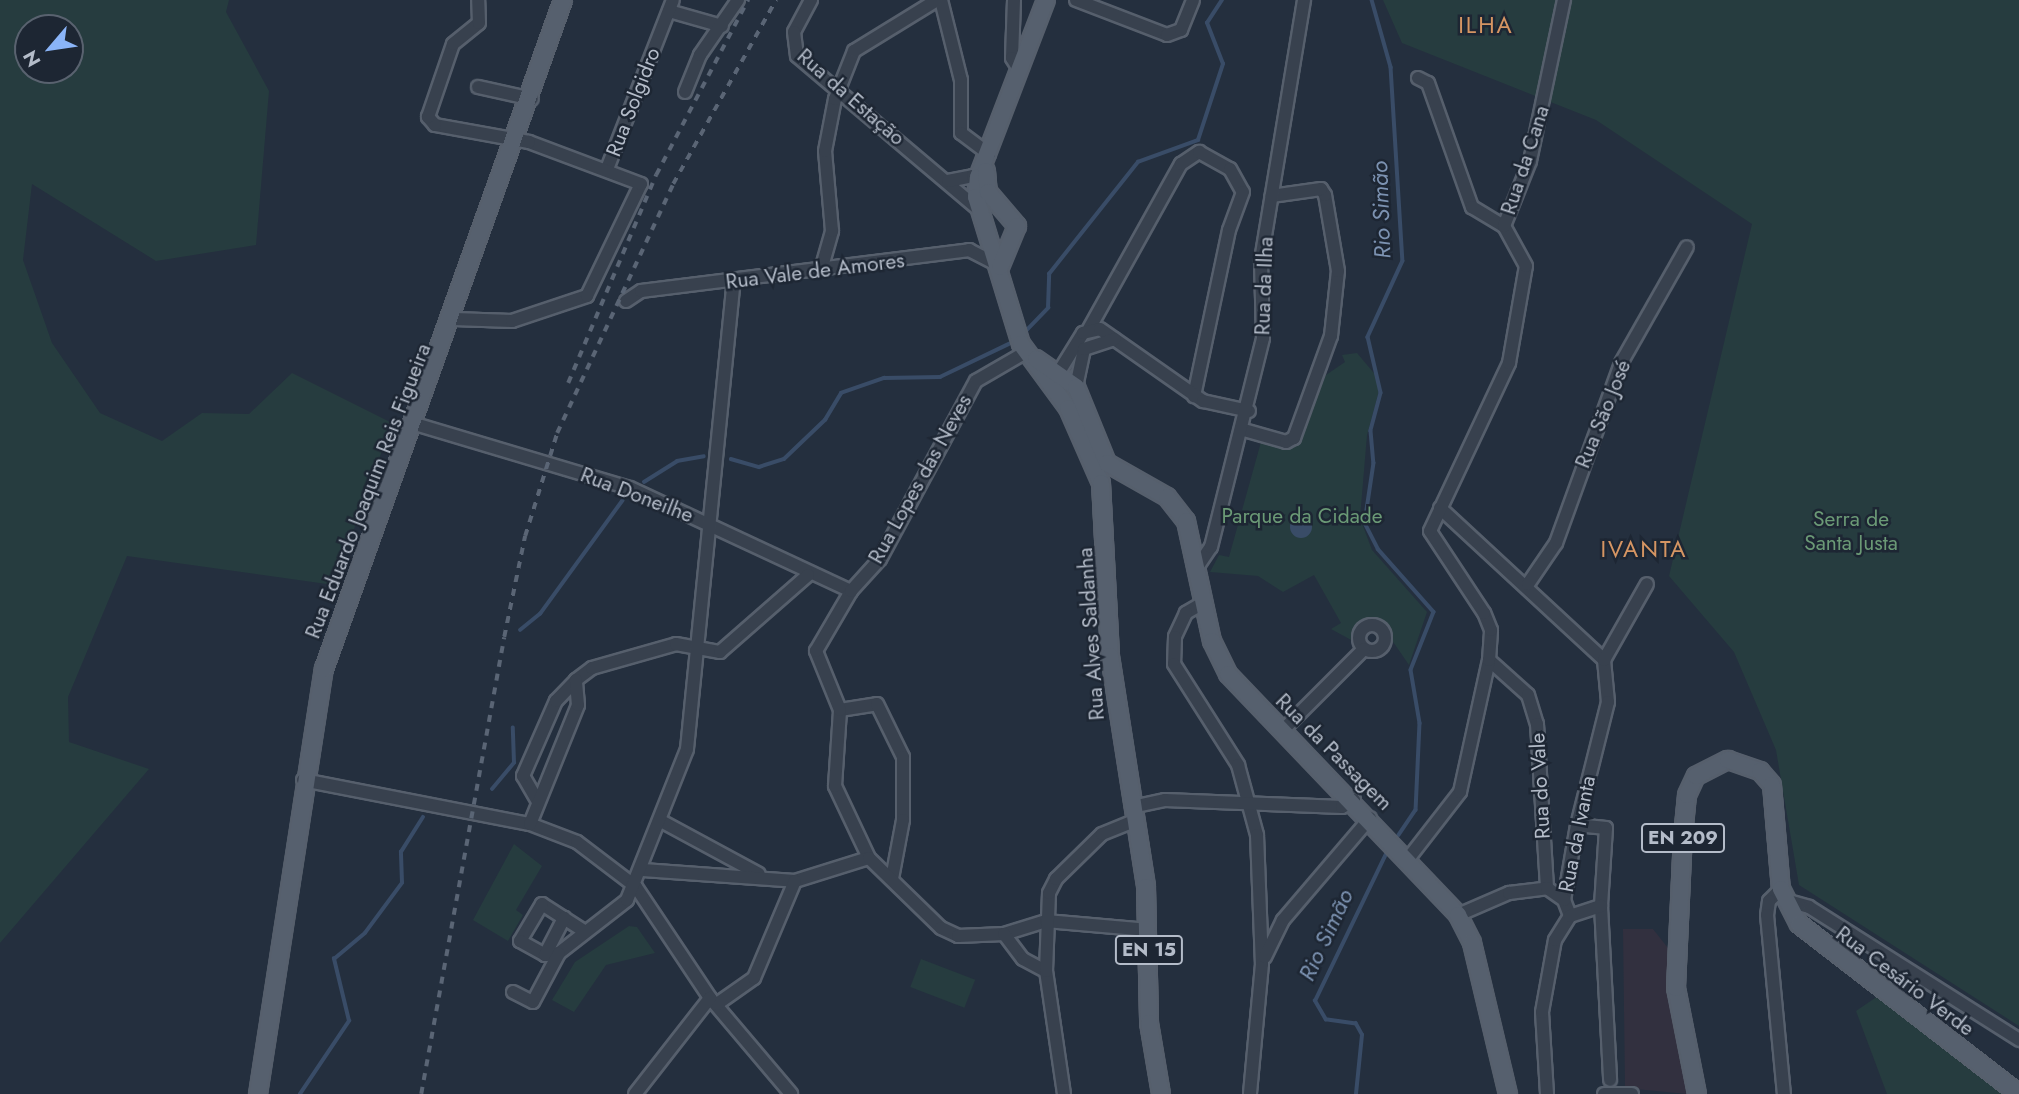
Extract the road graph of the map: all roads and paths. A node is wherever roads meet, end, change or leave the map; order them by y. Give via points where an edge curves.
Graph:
1 (478, 0) edge
2 (564, 0) edge
3 (738, 0) edge
4 (811, 0) edge
5 (939, 0) edge
6 (1014, 0) edge
7 (1046, 0) edge
8 (1076, 0) edge
9 (1193, 0) edge
10 (1304, 0) edge
11 (1564, 0) edge
12 (671, 5) edge
13 (722, 26) junction
14 (1019, 69) junction
15 (1418, 78) dead end
16 (478, 87) dead end
17 (685, 92) dead end
18 (839, 92) junction
19 (532, 99) junction
20 (518, 141) junction
21 (607, 169) junction
22 (976, 172) junction
23 (1271, 196) junction
24 (999, 205) junction
25 (1504, 226) junction
26 (985, 236) junction
27 (1687, 247) dead end
28 (1000, 269) junction
29 (821, 270) junction
30 (733, 282) junction
31 (626, 300) dead end
32 (454, 319) junction
33 (1089, 330) junction
34 (1114, 340) junction
35 (1026, 352) junction
36 (1059, 372) junction
37 (1076, 387) junction
38 (1194, 396) junction
39 (1068, 408) junction
40 (1249, 411) junction
41 (415, 424) junction
42 (1244, 430) junction
43 (1099, 465) junction
44 (1440, 508) junction
45 (709, 523) junction
46 (1198, 566) junction
47 (808, 575) junction
48 (1528, 584) junction
49 (1647, 584) dead end
50 (851, 591) junction
51 (1203, 603) junction
52 (698, 644) junction
53 (1364, 649) dead end
54 (1489, 660) junction
55 (1604, 660) junction
56 (576, 680) junction
57 (840, 710) junction
58 (1282, 731) junction
59 (303, 780) junction
60 (537, 800) junction
61 (1354, 800) junction
62 (1251, 804) junction
63 (1134, 814) junction
64 (1370, 818) junction
65 (661, 821) junction
66 (1578, 821) junction
67 (530, 824) junction
68 (869, 858) junction
69 (1408, 859) junction
70 (643, 870) junction
71 (759, 874) junction
72 (892, 879) junction
73 (795, 881) junction
74 (636, 887) junction
75 (1547, 888) junction
76 (1783, 895) junction
77 (1564, 900) junction
78 (1601, 906) junction
79 (1458, 915) junction
80 (1570, 916) junction
81 (564, 918) junction
82 (1046, 921) junction
83 (1149, 930) junction
84 (584, 932) junction
85 (1004, 934) junction
86 (559, 953) junction
87 (545, 954) junction
88 (1262, 964) junction
89 (1046, 971) junction
90 (513, 992) dead end
91 (714, 1001) junction
92 (2019, 1040) edge
93 (1610, 1080) dead end
94 (1546, 1093) edge
95 (258, 1094) edge
96 (635, 1094) edge
97 (790, 1094) edge
98 (1065, 1094) edge
99 (1161, 1094) edge
100 (1250, 1094) edge
101 (1508, 1094) edge
102 (1604, 1094) edge
103 (1632, 1094) edge
104 (1697, 1094) edge
105 (1784, 1094) edge
106 (2019, 1094) edge

1 - 20 street via 479,23 453,44 428,117 435,125
2 - 19 main road, Rua Eduardo Joaquim Reis Figueira
3 - 13 street
4 - 18 street, Rua da Estação via 792,45
5 - 18 street via 854,51
5 - 22 street via 961,80 961,132
6 - 14 street via 1012,58
7 - 14 main road
8 - 9 street via 1167,35 1181,30
10 - 23 street, Rua da Ilha
11 - 25 street, Rua da Cana via 1530,161
12 - 13 street
12 - 21 street, Rua Solgidro
13 - 17 street
14 - 22 main road
15 - 25 street via 1428,83 1472,207
16 - 19 street
18 - 22 street, Rua da Estação via 948,181
18 - 29 street via 825,151 832,231
19 - 20 main road, Rua Eduardo Joaquim Reis Figueira
20 - 21 street
20 - 32 main road, Rua Eduardo Joaquim Reis Figueira
21 - 32 street, Rua Solgidro via 641,184 587,296 512,321
22 - 24 main road
22 - 26 main road
22 - 26 street, Rua da Estação
23 - 40 street, Rua da Ilha via 1261,260 1263,338
23 - 42 street via 1321,189 1325,195 1338,271 1332,337 1294,438 1286,442
24 - 26 main road via 987,213
24 - 26 main road via 1017,226
25 - 44 street, Rua da Cana via 1526,266 1510,363
26 - 28 main road
26 - 28 street
26 - 29 street, Rua Vale de Amores
27 - 48 street, Rua São José via 1621,363 1556,543
28 - 35 main road
29 - 30 street, Rua Vale de Amores
30 - 31 street, Rua Vale de Amores via 641,291
30 - 45 street
32 - 41 main road, Rua Eduardo Joaquim Reis Figueira
33 - 34 street
33 - 36 street
33 - 38 street via 1181,164 1199,152 1230,169 1243,192 1229,230
34 - 37 street via 1084,349
34 - 38 street
35 - 36 main road
35 - 39 main road
35 - 50 street, Rua Lopes das Neves via 976,381 880,559
36 - 37 main road
36 - 39 main road
37 - 43 main road
38 - 40 street
39 - 43 main road
40 - 42 street, Rua da Ilha
41 - 45 street, Rua Doneilhe via 630,488
41 - 59 main road, Rua Eduardo Joaquim Reis Figueira via 344,605
42 - 46 street, Rua da Ilha via 1211,547
43 - 46 main road, Rua da Passagem via 1178,509
43 - 63 main road, Rua Alves Saldanha via 1110,656
44 - 48 street
44 - 54 street, Rua da Cana via 1430,531 1432,544 1484,613 1491,629
45 - 47 street, Rua Doneilhe
45 - 52 street
46 - 51 main road, Rua da Passagem
47 - 50 street, Rua Doneilhe
47 - 52 street via 736,643 720,652
48 - 55 street
49 - 55 street
50 - 57 street, Rua Lopes das Neves via 816,651
51 - 58 main road, Rua da Passagem via 1223,667
51 - 62 street via 1186,613 1175,637 1174,664 1238,765
52 - 56 street via 664,647 592,668
52 - 65 street via 693,722
53 - 58 street
54 - 69 street, Rua da Cana via 1460,792
54 - 75 street, Rua do Vale via 1528,695 1537,723
55 - 66 street, Rua da Ivanta via 1608,702
56 - 60 street via 578,705
56 - 60 street via 556,701 523,776
57 - 68 street, Rua Lopes das Neves via 835,786
57 - 72 street via 877,704 903,757 903,820
58 - 61 main road, Rua da Passagem
59 - 67 street
59 - 95 main road, Rua Eduardo Joaquim Reis Figueira
60 - 67 street
61 - 62 street via 1342,807
61 - 64 main road, Rua da Passagem
62 - 63 street via 1165,800
62 - 88 street
63 - 82 street via 1102,834 1055,879
63 - 83 main road, EN 15
64 - 69 main road, Rua da Passagem
64 - 88 street via 1283,920
65 - 70 street
65 - 71 street
66 - 77 street, Rua da Ivanta
66 - 78 street via 1606,828
67 - 74 street via 577,842
68 - 72 street
68 - 73 street
69 - 79 main road, Rua da Passagem
70 - 71 street via 716,878
70 - 74 street
71 - 73 street
72 - 85 street via 941,929 958,936
73 - 91 street via 754,978
74 - 84 street
74 - 91 street
75 - 77 street
75 - 79 street via 1509,893
76 - 92 street
76 - 104 main road, EN 209 via 1772,785 1744,762 1712,764 1687,795 1679,883 1676,988
76 - 105 street via 1769,901 1768,915
76 - 106 main road, Rua Cesário Verde via 1814,939
77 - 80 street, Rua da Ivanta
78 - 80 street
78 - 93 street
79 - 101 main road, Rua da Passagem via 1472,943
80 - 94 street, Rua da Ivanta via 1555,940 1543,992
81 - 84 street
81 - 87 street
81 - 87 street via 542,904 520,942
82 - 83 street
82 - 85 street
82 - 89 street
83 - 99 main road, EN 15 via 1149,1023
84 - 86 street
85 - 89 street via 1023,959
86 - 87 street
86 - 90 street via 533,1002
88 - 100 street
89 - 98 street
91 - 96 street
91 - 97 street
102 - 103 street

